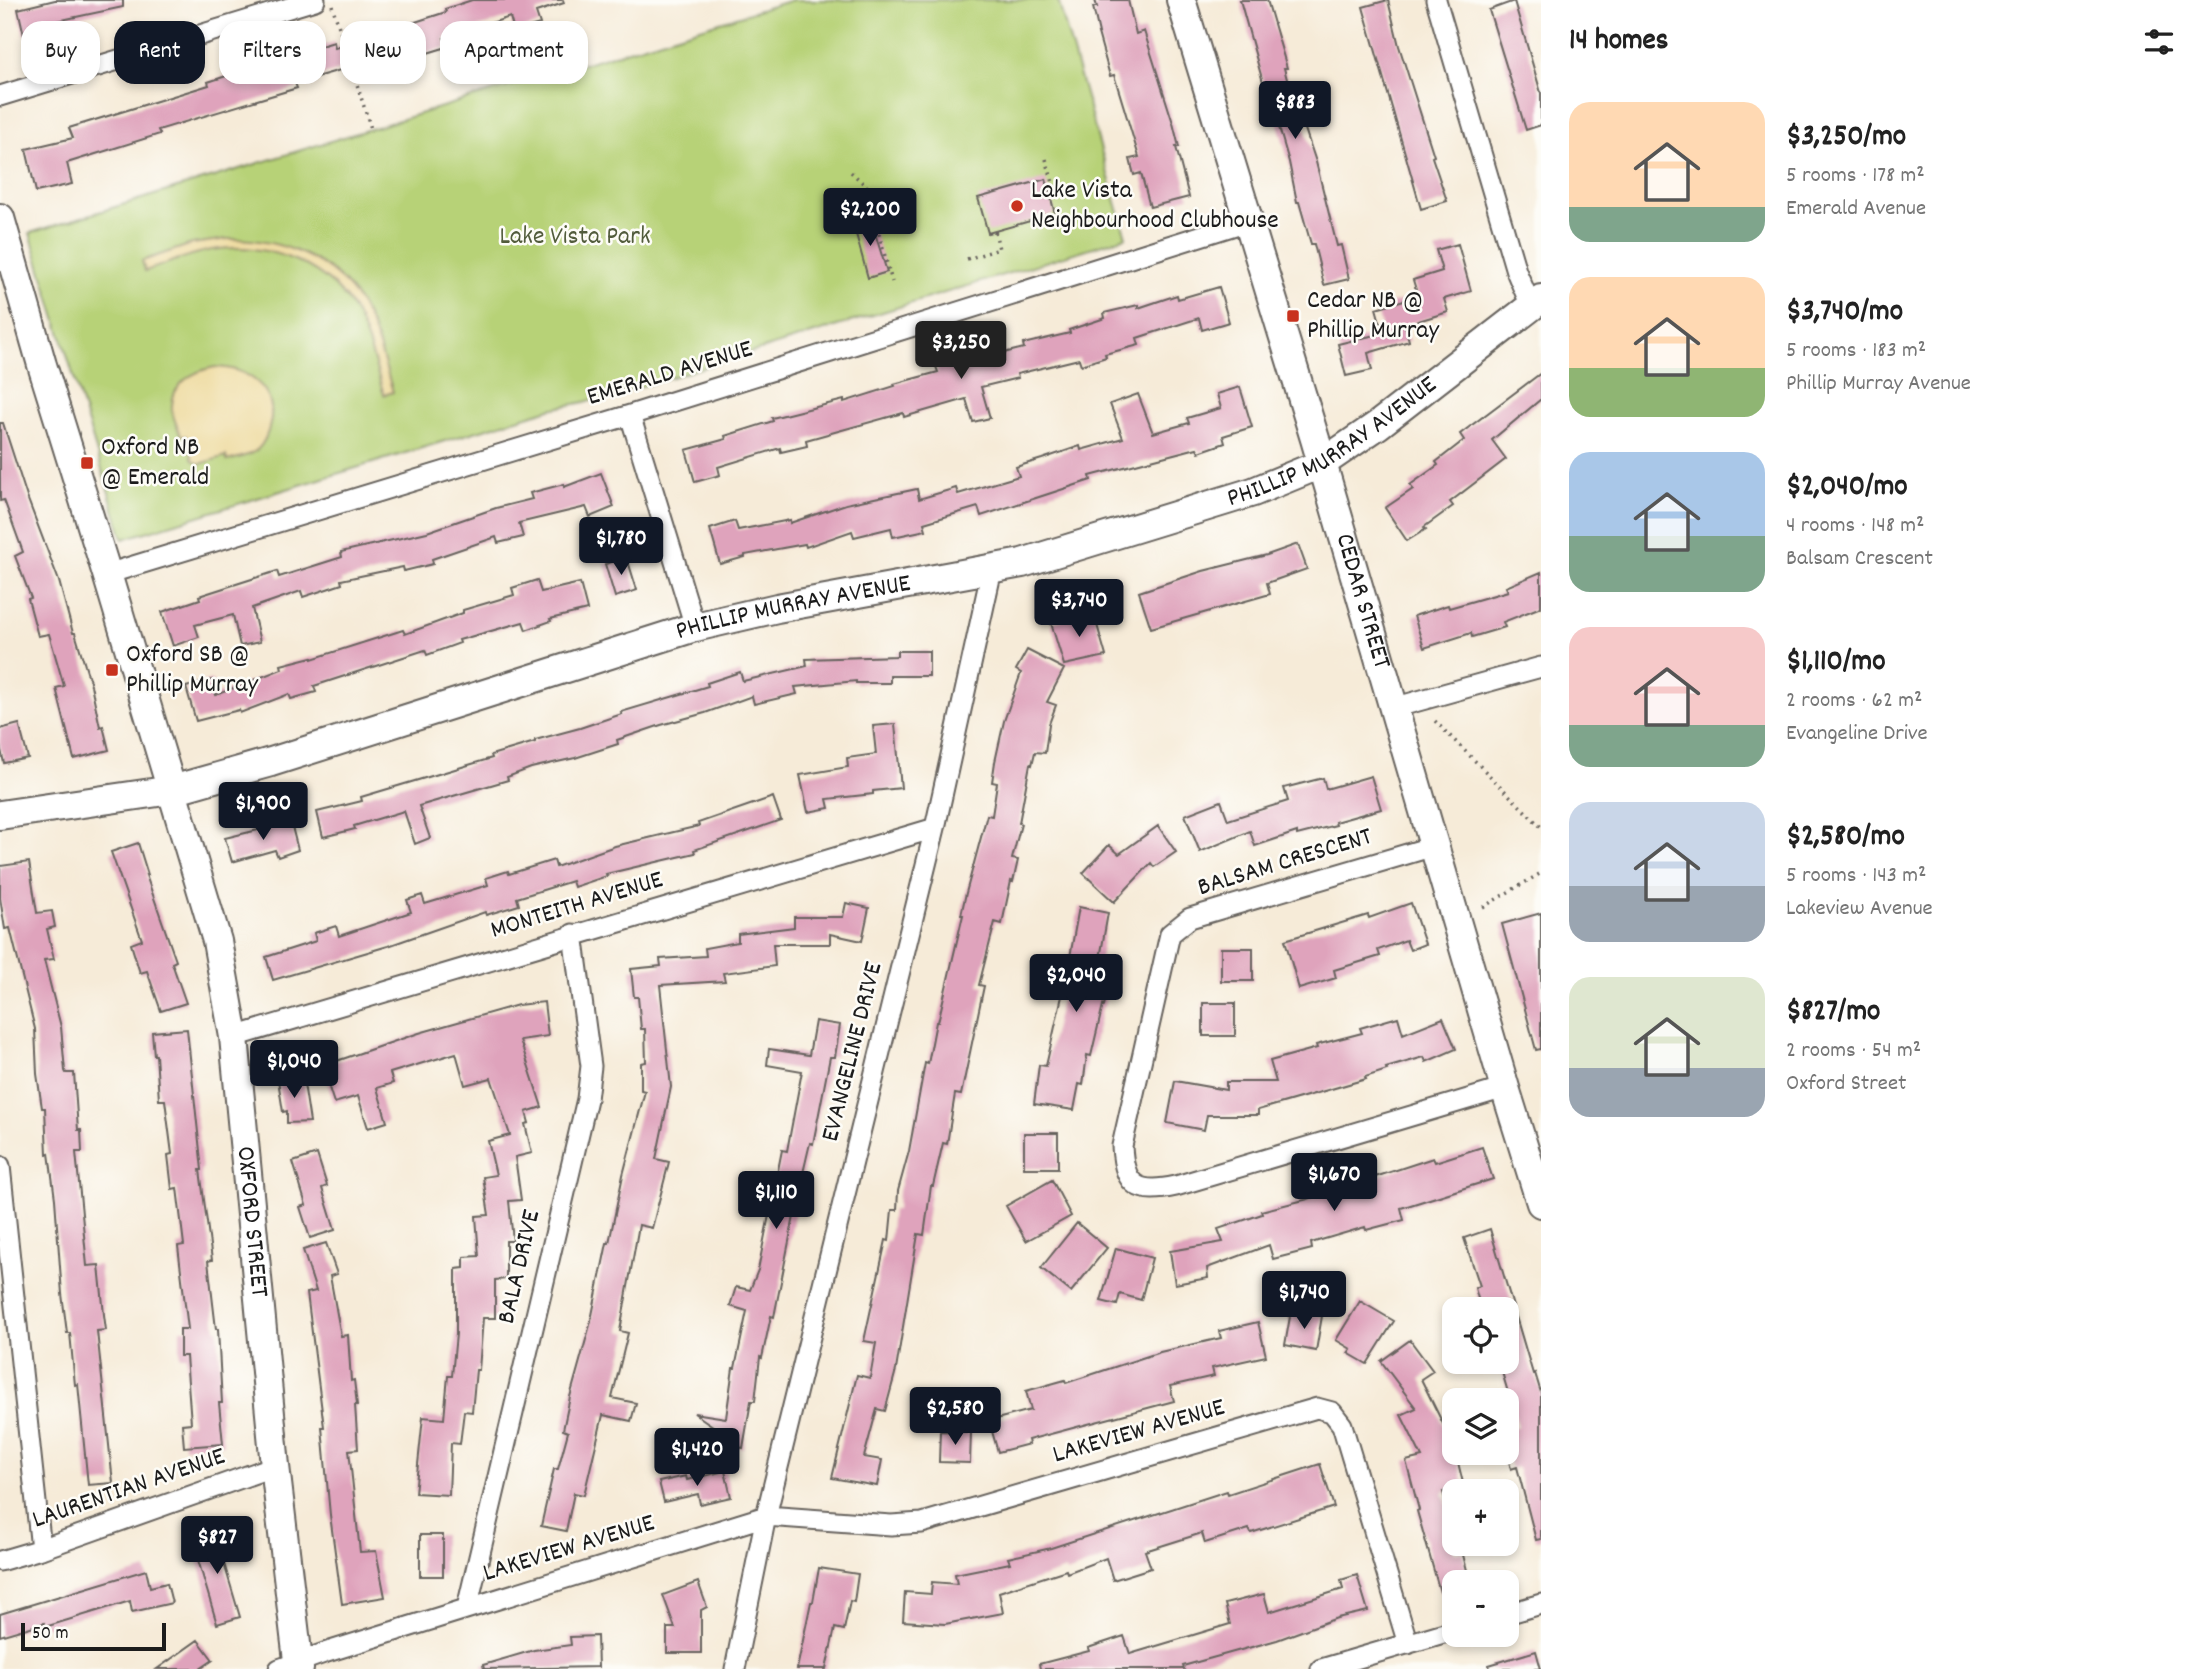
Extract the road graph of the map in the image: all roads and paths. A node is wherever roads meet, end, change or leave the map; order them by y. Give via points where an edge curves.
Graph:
1 (315, 0) edge
2 (331, 0) edge
3 (1181, 0) edge
4 (1437, 0) edge
5 (294, 3) edge
6 (0, 96) edge
7 (372, 132) dead end
8 (1046, 159) dead end
9 (851, 172) dead end
10 (866, 186) junction
11 (1057, 196) dead end
12 (896, 203) dead end
13 (0, 218) edge
14 (1248, 221) junction
15 (995, 231) dead end
16 (967, 259) dead end
17 (892, 282) dead end
18 (1536, 303) edge
19 (630, 415) junction
20 (1321, 464) junction
21 (992, 569) junction
22 (107, 574) junction
23 (695, 627) junction
24 (1541, 667) edge
25 (1393, 708) junction
26 (1435, 721) dead end
27 (172, 790) junction
28 (0, 815) edge
29 (1541, 827) edge
30 (935, 828) junction
31 (1434, 846) junction
32 (1541, 873) edge
33 (1483, 907) dead end
34 (573, 934) junction
35 (234, 1037) junction
36 (1505, 1088) junction
37 (0, 1166) edge
38 (1541, 1203) edge
39 (8, 1310) edge
40 (275, 1466) junction
41 (766, 1516) junction
42 (41, 1549) junction
43 (0, 1561) edge
44 (1541, 1604) edge
45 (467, 1608) junction
46 (1519, 1611) edge
47 (1442, 1634) edge
48 (1408, 1644) junction
49 (292, 1666) edge
50 (734, 1669) edge
51 (1321, 1669) edge

1 - 5 street
2 - 7 path
3 - 14 street, CEDAR STREET
4 - 18 street via 1516,271
5 - 6 street
8 - 11 path
9 - 10 path
10 - 12 path via 891,196
10 - 17 path
13 - 22 street, OXFORD STREET
14 - 19 street, EMERALD AVENUE
14 - 20 street, CEDAR STREET
15 - 16 path via 999,248
18 - 20 street, PHILLIP MURRAY AVENUE
19 - 22 street, EMERALD AVENUE
19 - 23 street
20 - 21 street, PHILLIP MURRAY AVENUE via 1253,492
20 - 25 street, CEDAR STREET
21 - 23 street, PHILLIP MURRAY AVENUE
21 - 30 street, EVANGELINE DRIVE
22 - 27 street, OXFORD STREET
23 - 27 street, PHILLIP MURRAY AVENUE
24 - 25 street
25 - 31 street, CEDAR STREET
26 - 29 path
27 - 28 street, PHILLIP MURRAY AVENUE
27 - 35 street, OXFORD STREET via 217,940
30 - 34 street, MONTEITH AVENUE
30 - 41 street, EVANGELINE DRIVE
31 - 36 street, CEDAR STREET
31 - 36 street, BALSAM CRESCENT via 1190,918 1170,934 1122,1146 1123,1166 1133,1183 1152,1191
32 - 33 path
34 - 35 street, MONTEITH AVENUE
34 - 45 street, BALA DRIVE via 591,1066 587,1099
35 - 40 street, OXFORD STREET
36 - 38 street, CEDAR STREET
37 - 39 street
39 - 42 street
40 - 42 street, LAURENTIAN AVENUE
40 - 49 street, OXFORD STREET
41 - 45 street, LAKEVIEW AVENUE
41 - 48 street, LAKEVIEW AVENUE via 922,1523 1317,1408 1332,1412 1342,1424
41 - 50 street, EVANGELINE DRIVE
42 - 43 street, LAURENTIAN AVENUE
44 - 46 street
45 - 49 street, LAKEVIEW AVENUE
47 - 48 street
48 - 51 street

